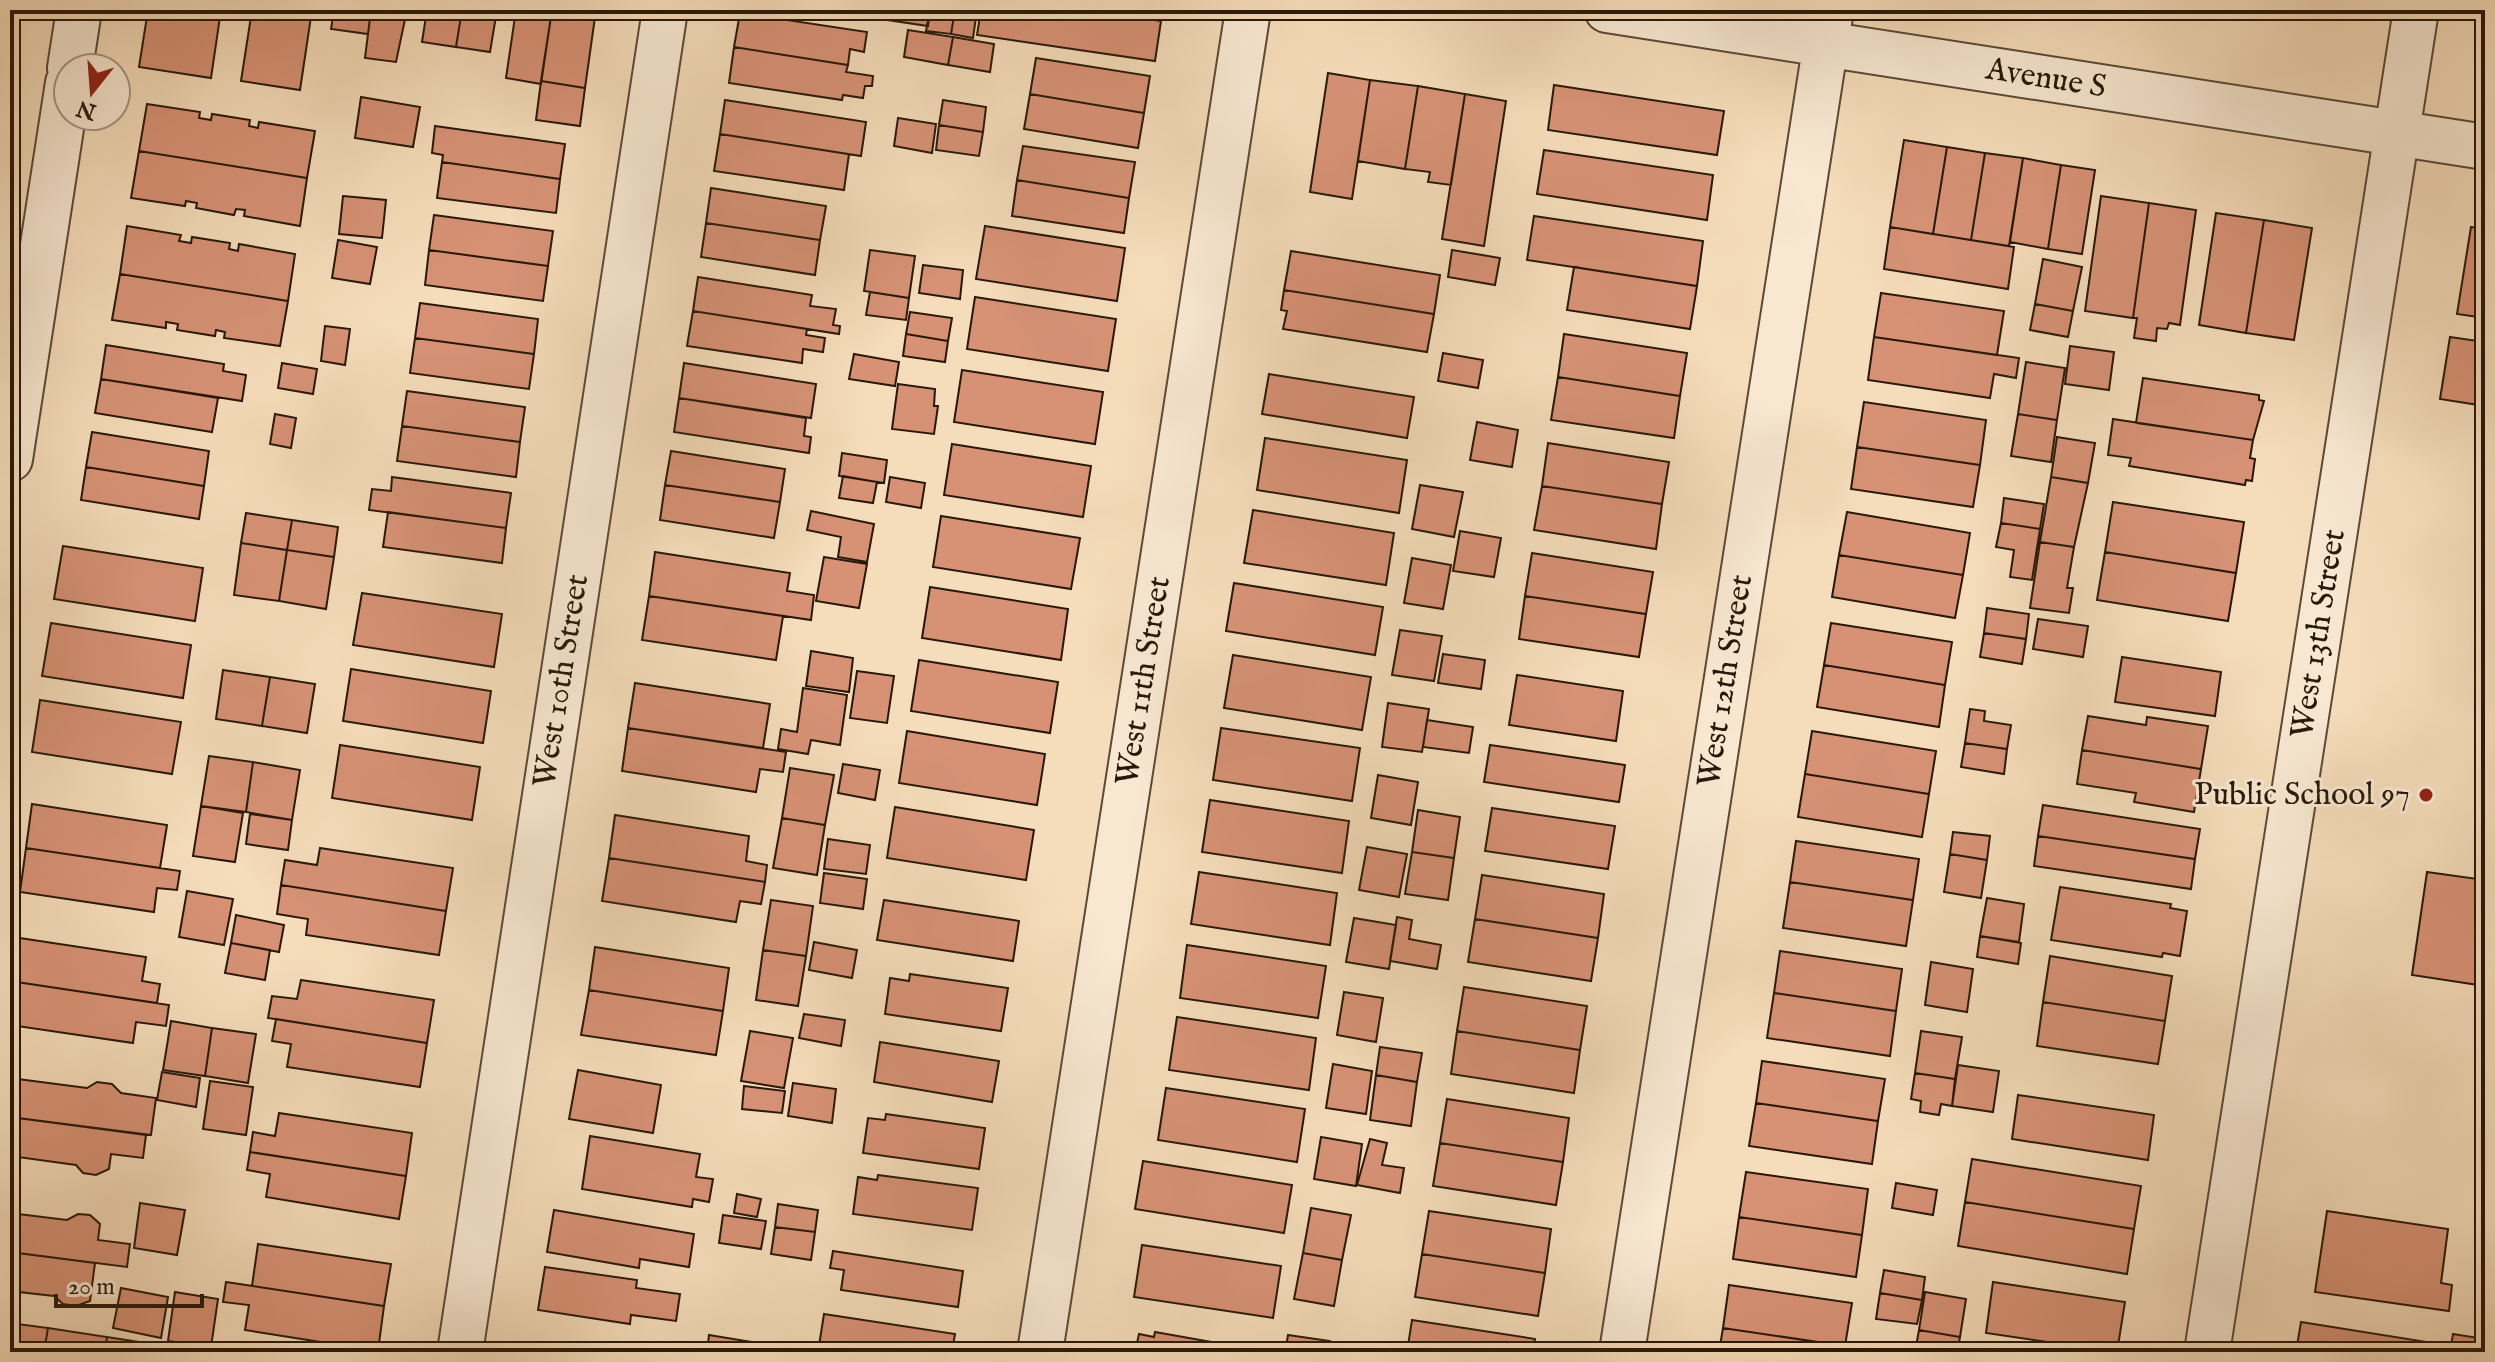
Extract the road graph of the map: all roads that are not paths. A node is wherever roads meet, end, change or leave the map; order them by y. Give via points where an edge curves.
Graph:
1 (79, 10) edge
2 (665, 10) edge
3 (1248, 10) edge
4 (1607, 10) edge
5 (2416, 10) edge
6 (1828, 27) edge
7 (72, 52) edge
8 (60, 132) edge
9 (2397, 133) junction
10 (2485, 147) edge
11 (10, 459) edge
12 (460, 1352) edge
13 (1040, 1352) edge
14 (1622, 1352) edge
15 (2207, 1352) edge

1 - 7 street
2 - 12 street, West 10th Street
3 - 13 street, West 11th Street
4 - 6 street, Avenue S
5 - 9 street, West 13th Street
6 - 9 street, Avenue S
6 - 14 street, West 12th Street
8 - 11 street
9 - 10 street, Avenue S
9 - 15 street, West 13th Street

